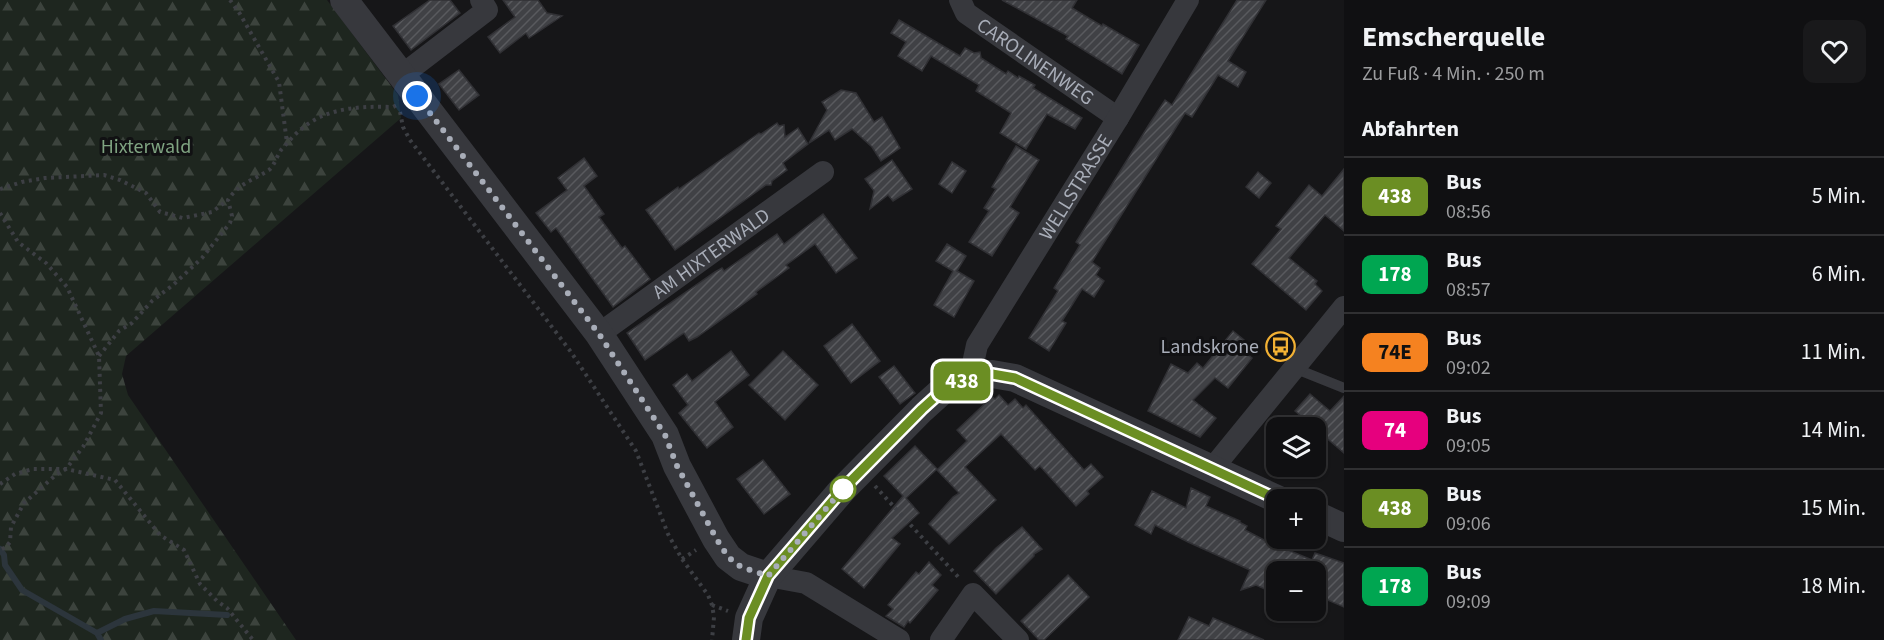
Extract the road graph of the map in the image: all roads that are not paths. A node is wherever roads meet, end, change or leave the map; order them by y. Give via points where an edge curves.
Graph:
1 (344, 0) edge
2 (481, 0) edge
3 (960, 0) edge
4 (1188, 0) edge
5 (401, 90) junction
6 (1118, 118) junction
7 (823, 172) dead end
8 (1344, 307) edge
9 (599, 334) junction
10 (1294, 368) junction
11 (970, 377) junction
12 (1344, 388) edge
13 (1212, 469) junction
14 (1266, 494) edge
15 (1326, 520) edge
16 (1344, 528) edge
17 (768, 576) junction
18 (746, 640) edge
19 (899, 640) edge
20 (941, 640) edge
21 (1018, 640) edge

1 - 5 street
2 - 5 street via 487,10
3 - 6 street, CAROLINENWEG via 966,13
4 - 6 street, WELLSTRASSE
5 - 9 street
6 - 11 street, WELLSTRASSE via 977,345
7 - 9 street, AM HIXTERWALD
8 - 10 street
9 - 17 street via 665,435 677,466 728,557 741,567
10 - 12 lane
10 - 13 street
11 - 13 street via 992,374 1015,378
11 - 17 street via 943,390 861,470
13 - 14 street
15 - 16 street
17 - 18 street via 749,618
17 - 19 street via 806,583
20 - 21 street via 974,594

